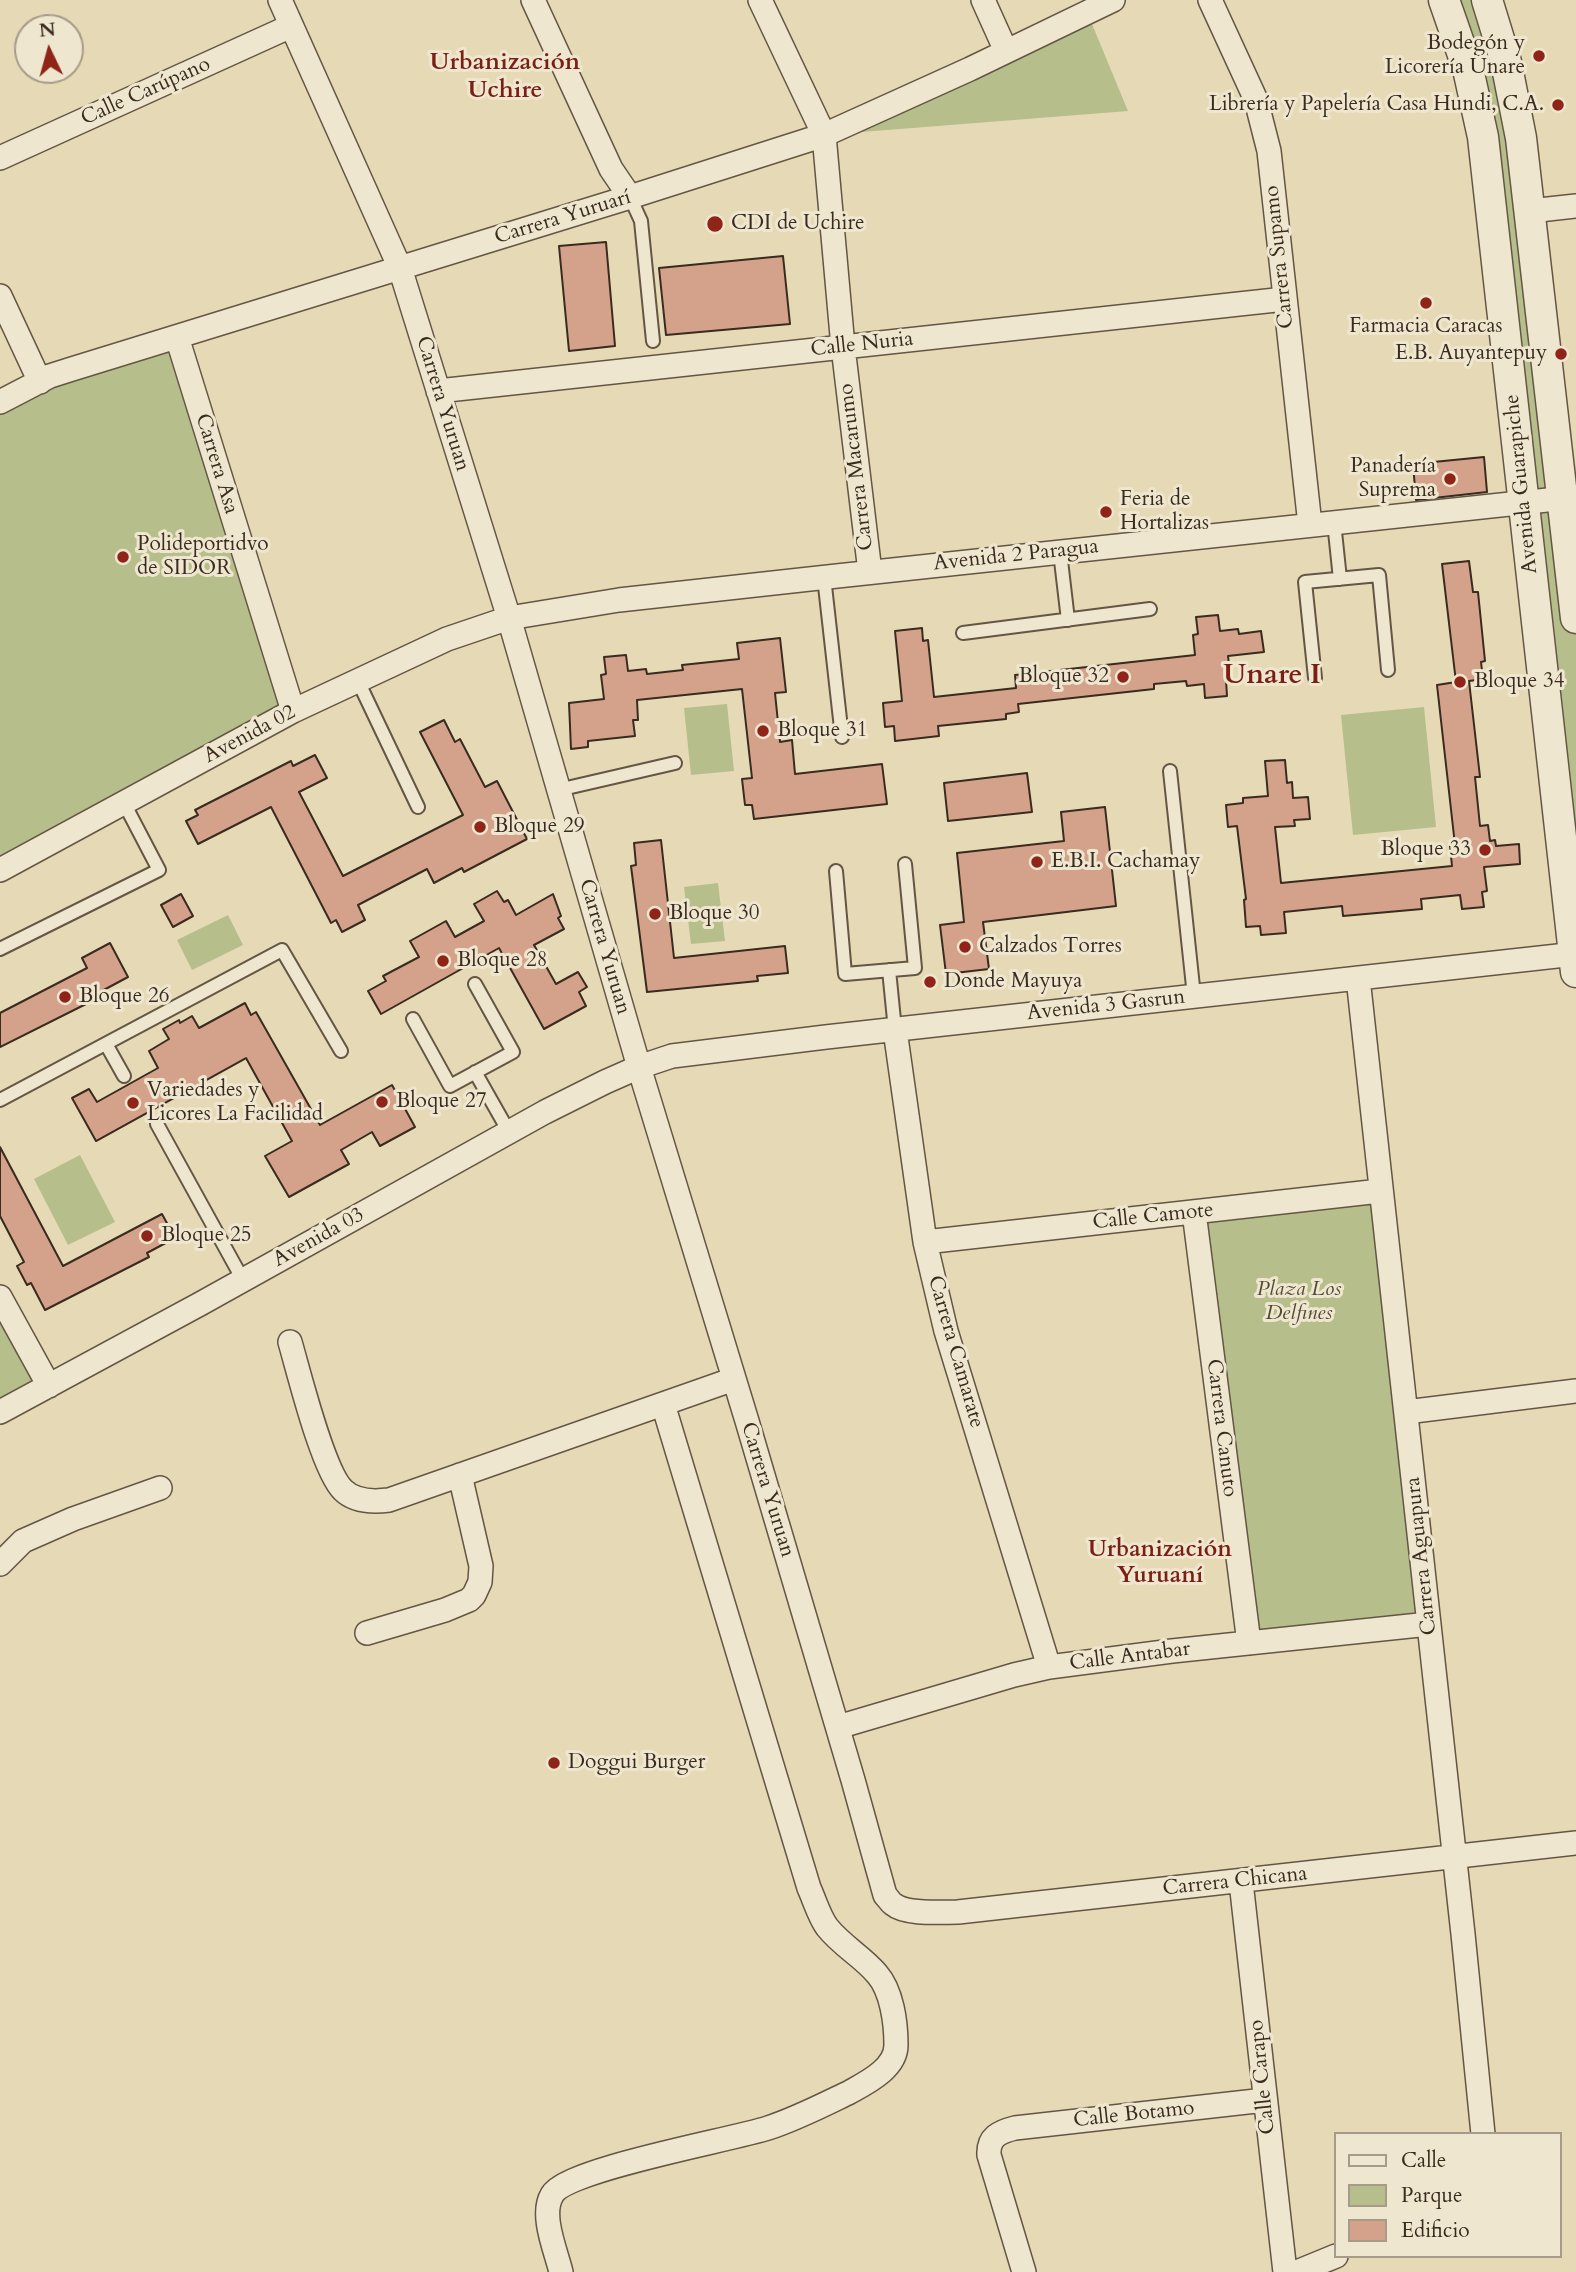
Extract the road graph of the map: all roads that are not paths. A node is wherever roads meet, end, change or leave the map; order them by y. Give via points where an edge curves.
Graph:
1 (280, 0) edge
2 (533, 0) edge
3 (760, 0) edge
4 (983, 0) edge
5 (1113, 0) edge
6 (1210, 0) edge
7 (1444, 0) edge
8 (1487, 0) edge
9 (291, 26) junction
10 (1006, 51) junction
11 (824, 135) junction
12 (0, 158) edge
13 (629, 197) junction
14 (1576, 206) edge
15 (1530, 211) junction
16 (400, 268) junction
17 (0, 296) edge
18 (1285, 299) junction
19 (177, 337) junction
20 (653, 341) dead end
21 (843, 347) junction
22 (40, 382) junction
23 (438, 391) junction
24 (0, 402) edge
25 (1569, 498) edge
26 (1525, 503) junction
27 (1335, 522) junction
28 (1310, 525) junction
29 (1060, 552) junction
30 (870, 572) junction
31 (824, 577) junction
32 (1340, 579) junction
33 (1150, 610) dead end
34 (509, 618) junction
35 (1576, 618) edge
36 (1068, 620) junction
37 (963, 633) dead end
38 (1388, 670) dead end
39 (1315, 678) dead end
40 (358, 681) junction
41 (293, 711) junction
42 (842, 737) dead end
43 (676, 763) dead end
44 (1170, 771) dead end
45 (558, 790) junction
46 (124, 803) junction
47 (418, 807) dead end
48 (905, 864) dead end
49 (0, 870) edge
50 (836, 871) dead end
51 (0, 949) edge
52 (1575, 960) edge
53 (889, 970) junction
54 (1358, 978) junction
55 (475, 984) dead end
56 (1194, 996) junction
57 (412, 1019) dead end
58 (895, 1030) junction
59 (106, 1044) junction
60 (341, 1051) dead end
61 (639, 1067) junction
62 (475, 1072) junction
63 (124, 1076) dead end
64 (0, 1100) edge
65 (157, 1124) dead end
66 (509, 1132) junction
67 (1380, 1191) junction
68 (1194, 1212) junction
69 (925, 1242) junction
70 (243, 1280) junction
71 (0, 1297) edge
72 (290, 1342) dead end
73 (734, 1379) junction
74 (49, 1386) junction
75 (1576, 1391) edge
76 (663, 1404) junction
77 (0, 1412) edge
78 (1406, 1412) junction
79 (460, 1475) junction
80 (160, 1488) dead end
81 (0, 1564) edge
82 (1429, 1624) junction
83 (367, 1633) dead end
84 (1249, 1643) junction
85 (1049, 1667) junction
86 (838, 1727) junction
87 (1576, 1843) edge
88 (1454, 1857) junction
89 (1241, 1882) junction
90 (894, 1906) joint
91 (1265, 2100) junction
92 (1483, 2132) edge
93 (1334, 2257) edge
94 (561, 2272) edge
95 (1024, 2272) edge
96 (1285, 2272) edge
97 (1297, 2272) edge

1 - 9 street, Carrera Yuruan
2 - 13 street via 611,169
3 - 11 street, Carrera Macarumo
4 - 10 street
5 - 10 street, Carrera Yuruarí
6 - 18 street, Carrera Supamo via 1263,125
7 - 26 street, Avenida Guarapiche via 1468,69 1483,137
8 - 15 street, Avenida Guarapiche via 1509,74
9 - 12 street, Calle Carúpano
9 - 16 street, Carrera Yuruan
10 - 11 street, Carrera Yuruarí
11 - 13 street, Carrera Yuruarí
11 - 21 street, Carrera Macarumo
13 - 16 street, Carrera Yuruarí
13 - 20 lane via 641,221
14 - 15 street
15 - 25 street, Avenida Guarapiche
16 - 19 street, Carrera Yuruarí
16 - 23 street, Carrera Yuruan
17 - 22 street
18 - 21 street, Calle Nuria
18 - 28 street, Carrera Supamo
19 - 22 street, Carrera Yuruarí
19 - 41 street, Carrera Asa
21 - 23 street, Calle Nuria
21 - 30 street, Carrera Macarumo
22 - 24 street, Carrera Yuruarí
23 - 34 street, Carrera Yuruan
25 - 26 street, Avenida 2 Paragua
25 - 35 street, Avenida Guarapiche
26 - 27 street, Avenida 2 Paragua
26 - 52 street, Avenida Guarapiche
27 - 28 street, Avenida 2 Paragua
27 - 32 lane
28 - 29 street, Avenida 2 Paragua
29 - 30 street, Avenida 2 Paragua
29 - 36 lane
30 - 31 street, Avenida 2 Paragua
31 - 34 street, Avenida 2 Paragua via 619,600
31 - 42 lane
32 - 38 lane via 1379,575
32 - 39 lane via 1305,582
33 - 36 lane
34 - 40 street, Avenida 02 via 447,639
34 - 45 street, Carrera Yuruan
36 - 37 lane
40 - 41 street, Avenida 02
40 - 47 lane
41 - 46 street, Avenida 02
43 - 45 lane
44 - 56 lane
45 - 61 street, Carrera Yuruan
46 - 49 street, Avenida 02
46 - 51 lane via 159,870
48 - 53 lane via 915,968
50 - 53 lane via 845,974
52 - 54 street, Avenida 3 Gasrun
53 - 58 lane
54 - 56 street, Avenida 3 Gasrun
54 - 67 street, Carrera Aguapura
55 - 62 lane via 513,1052
56 - 58 street, Avenida 3 Gasrun
57 - 62 lane via 450,1086
58 - 61 street, Avenida 3 Gasrun via 706,1051
58 - 69 street, Carrera Camarate
59 - 60 lane via 282,950
59 - 63 lane
59 - 64 lane
61 - 66 street, Avenida 03
61 - 73 street, Carrera Yuruan
62 - 66 lane
65 - 70 lane
66 - 70 street, Avenida 03
67 - 68 street, Calle Camote
67 - 78 street, Carrera Aguapura
68 - 69 street, Calle Camote
68 - 84 street, Carrera Canuto
69 - 85 street, Carrera Camarate via 946,1331
70 - 74 street, Avenida 03
71 - 74 street
72 - 79 street via 328,1465 341,1488 356,1498 377,1502
73 - 76 street
73 - 86 street, Carrera Yuruan
74 - 77 street, Avenida 03
75 - 78 street
76 - 79 street
76 - 94 street via 809,1888 825,1924 878,1975 889,1998 896,2049 890,2064 860,2087 799,2117 743,2136 582,2176 557,2187 547,2213
78 - 82 street, Carrera Aguapura
79 - 83 street via 481,1566 474,1595 445,1610
80 - 81 street via 23,1541
82 - 84 street, Calle Antabar
82 - 88 street, Carrera Aguapura
84 - 85 street, Calle Antabar
85 - 86 street, Calle Antabar
86 - 90 street, Carrera Yuruan via 877,1870
87 - 88 street, Carrera Chicana
88 - 89 street, Carrera Chicana
88 - 92 street, Carrera Aguapura
89 - 90 street, Carrera Chicana via 958,1912
89 - 91 street, Calle Carapo
91 - 95 street, Calle Botamo via 1015,2128 993,2137 989,2155
91 - 96 street, Calle Carapo
93 - 97 street

